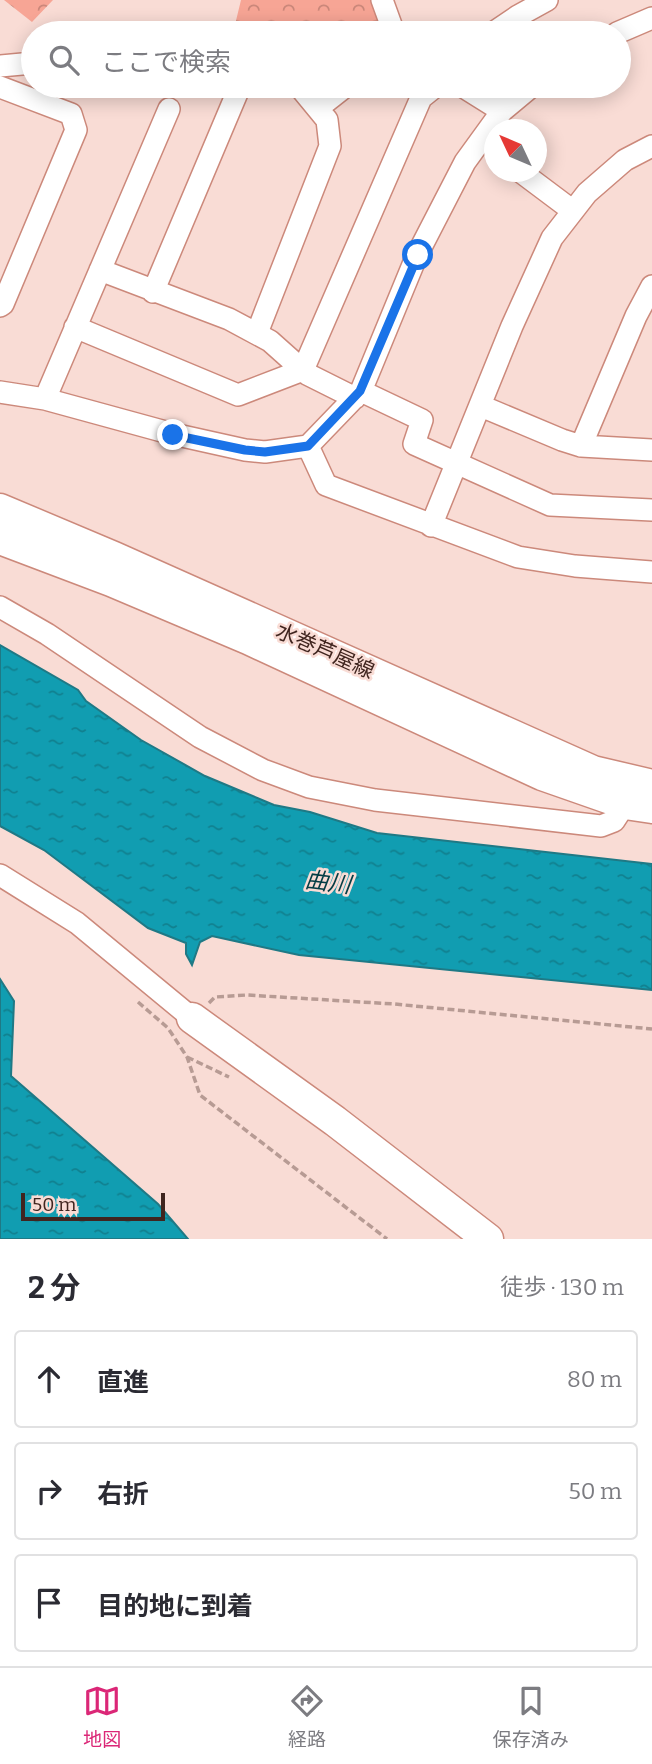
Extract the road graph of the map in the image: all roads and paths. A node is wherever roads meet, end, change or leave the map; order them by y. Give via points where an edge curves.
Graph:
1 (382, 0) edge
2 (547, 0) edge
3 (652, 18) edge
4 (390, 21) edge
5 (511, 21) edge
6 (631, 27) edge
7 (21, 64) edge
8 (0, 66) edge
9 (0, 87) edge
10 (21, 95) edge
11 (29, 98) edge
12 (235, 98) edge
13 (309, 98) edge
14 (331, 98) edge
15 (421, 98) edge
16 (481, 98) edge
17 (518, 98) edge
18 (318, 108) junction
19 (169, 109) dead end
20 (502, 111) junction
21 (499, 119) edge
22 (652, 146) edge
23 (484, 148) edge
24 (534, 182) edge
25 (573, 211) junction
26 (100, 270) junction
27 (652, 285) edge
28 (153, 292) junction
29 (0, 306) edge
30 (647, 308) edge
31 (75, 327) junction
32 (257, 334) junction
33 (303, 370) junction
34 (0, 392) edge
35 (358, 395) junction
36 (45, 399) junction
37 (481, 406) junction
38 (308, 446) junction
39 (581, 446) junction
40 (652, 450) edge
41 (457, 464) junction
42 (0, 509) edge
43 (652, 510) edge
44 (431, 526) junction
45 (0, 539) edge
46 (652, 572) edge
47 (0, 607) edge
48 (652, 785) edge
49 (638, 806) edge
50 (0, 875) edge
51 (138, 1002) dead end
52 (192, 1018) junction
53 (652, 1029) edge
54 (387, 1239) edge
55 (488, 1239) edge

1 - 4 street
2 - 5 street
3 - 6 street
7 - 8 street
9 - 10 street
11 - 29 street via 71,114 76,130
12 - 28 street
13 - 18 street
14 - 18 street
15 - 33 street
16 - 20 street
17 - 20 street
18 - 32 street via 327,120 330,146
19 - 26 street
20 - 21 street
22 - 25 street via 625,160
23 - 35 street via 465,162 418,255
24 - 25 street
25 - 37 street via 552,238
26 - 28 street
26 - 31 street
27 - 30 street
28 - 32 street
30 - 39 street
31 - 33 street via 238,395
31 - 36 street
32 - 33 street
33 - 35 street
34 - 36 street
35 - 38 street
35 - 41 street via 422,420 414,444
36 - 38 street via 245,450
37 - 39 street
37 - 41 street
38 - 44 street via 326,485
39 - 40 street
41 - 43 street via 550,505
41 - 44 street
42 - 48 main road, 水巻芦屋線 via 593,771
44 - 46 street via 518,558
45 - 49 main road, 水巻芦屋線 via 248,639 542,775
47 - 49 street via 200,737 262,771 309,788 601,826
50 - 52 street via 77,923
51 - 54 path via 168,1028 187,1057 200,1095
52 - 53 path via 215,997 247,995
52 - 55 main road

